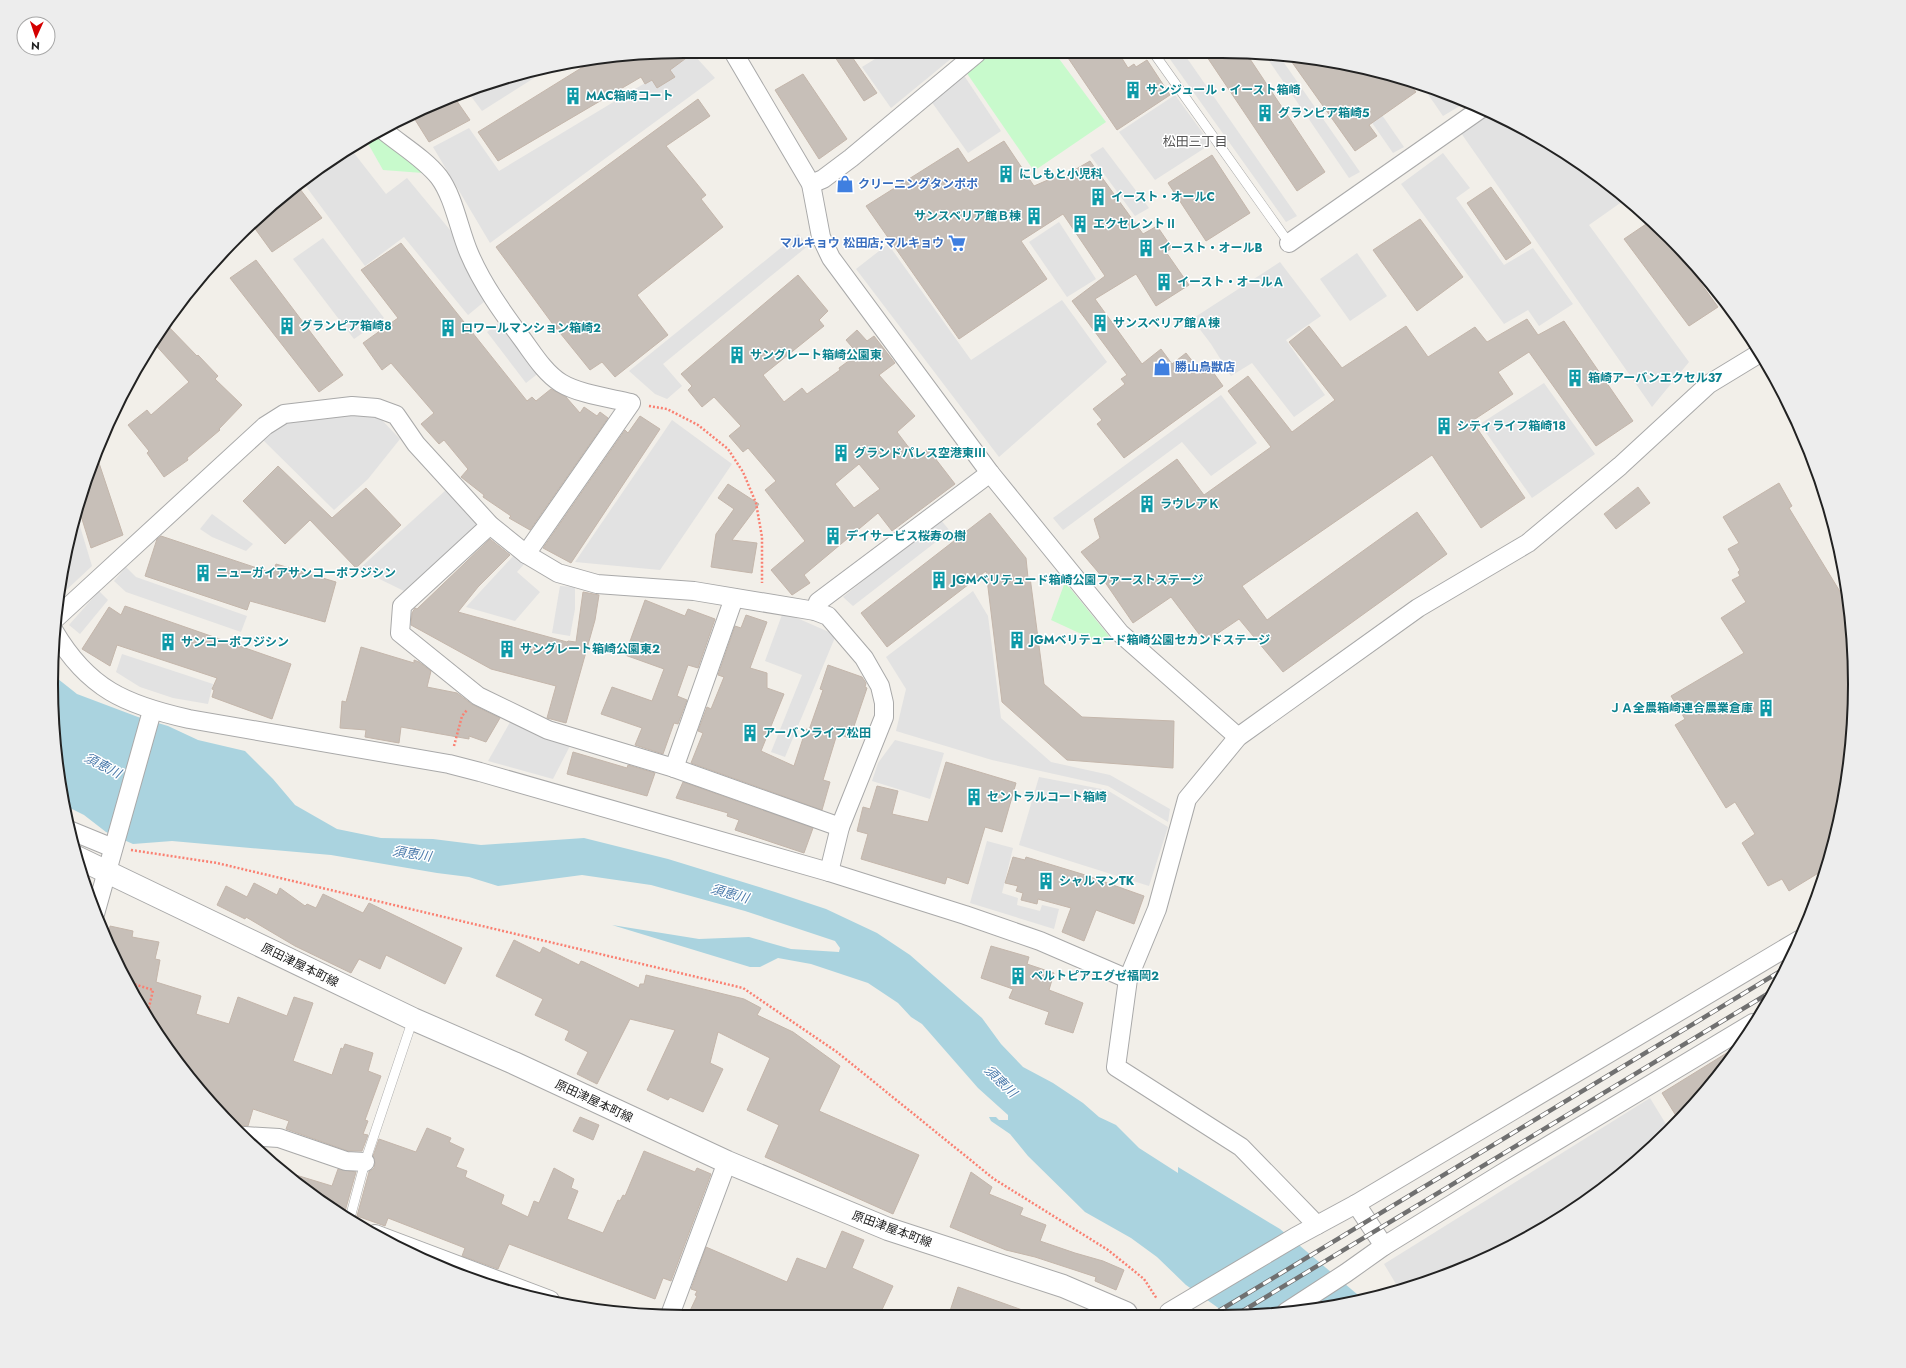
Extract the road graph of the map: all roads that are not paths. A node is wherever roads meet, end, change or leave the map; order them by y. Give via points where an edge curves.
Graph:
1 (737, 58) edge
2 (971, 58) edge
3 (1157, 58) edge
4 (1476, 112) edge
5 (387, 133) edge
6 (811, 184) junction
7 (1290, 243) joint
8 (1755, 356) edge
9 (990, 473) junction
10 (490, 525) junction
11 (526, 554) junction
12 (734, 598) junction
13 (815, 611) junction
14 (62, 614) edge
15 (59, 640) edge
16 (151, 717) junction
17 (1238, 736) junction
18 (674, 768) junction
19 (840, 827) junction
20 (76, 833) edge
21 (113, 848) junction
22 (83, 860) edge
23 (107, 871) junction
24 (828, 872) junction
25 (98, 903) edge
26 (1790, 945) edge
27 (1128, 979) junction
28 (414, 1019) junction
29 (1744, 1028) edge
30 (251, 1136) edge
31 (365, 1162) junction
32 (727, 1162) junction
33 (1356, 1204) junction
34 (351, 1214) edge
35 (1317, 1225) junction
36 (1384, 1246) junction
37 (420, 1251) edge
38 (516, 1287) edge
39 (1295, 1306) edge
40 (1165, 1309) edge
41 (672, 1310) edge
42 (1121, 1310) edge

1 - 6 street
2 - 6 street via 851,158 823,179
3 - 7 lane
4 - 7 street
5 - 11 street via 439,178 469,254 482,279 539,362 561,383 584,392 631,403
6 - 9 street via 821,237 831,258
8 - 17 street via 1709,384 1620,466 1528,542 1418,608
9 - 13 street via 818,602
9 - 17 street via 1120,633
10 - 11 street
10 - 14 street via 416,444 396,415 377,408 352,406 284,414 265,426
10 - 18 street via 402,606 400,633 478,696 548,730
11 - 12 street via 558,573 590,582 694,591
12 - 13 street
12 - 18 street
13 - 19 street via 828,616 864,658 880,686 884,703 884,717
15 - 16 street via 87,675
16 - 21 street
16 - 24 street via 190,719 449,764
17 - 27 street via 1187,799 1157,909
18 - 19 street
19 - 24 street
20 - 21 street
21 - 23 street
22 - 23 street, 原田津屋本町線
23 - 25 street
23 - 28 street, 原田津屋本町線
24 - 27 street via 1040,941
26 - 33 street
27 - 35 street via 1116,1067 1241,1147
28 - 31 lane
28 - 32 street, 原田津屋本町線
29 - 36 street
30 - 31 street via 279,1138 346,1161
31 - 34 lane
32 - 41 street
32 - 42 street, 原田津屋本町線 via 888,1229 1063,1286
33 - 35 street
33 - 36 street
35 - 40 street
36 - 39 street
37 - 38 street

